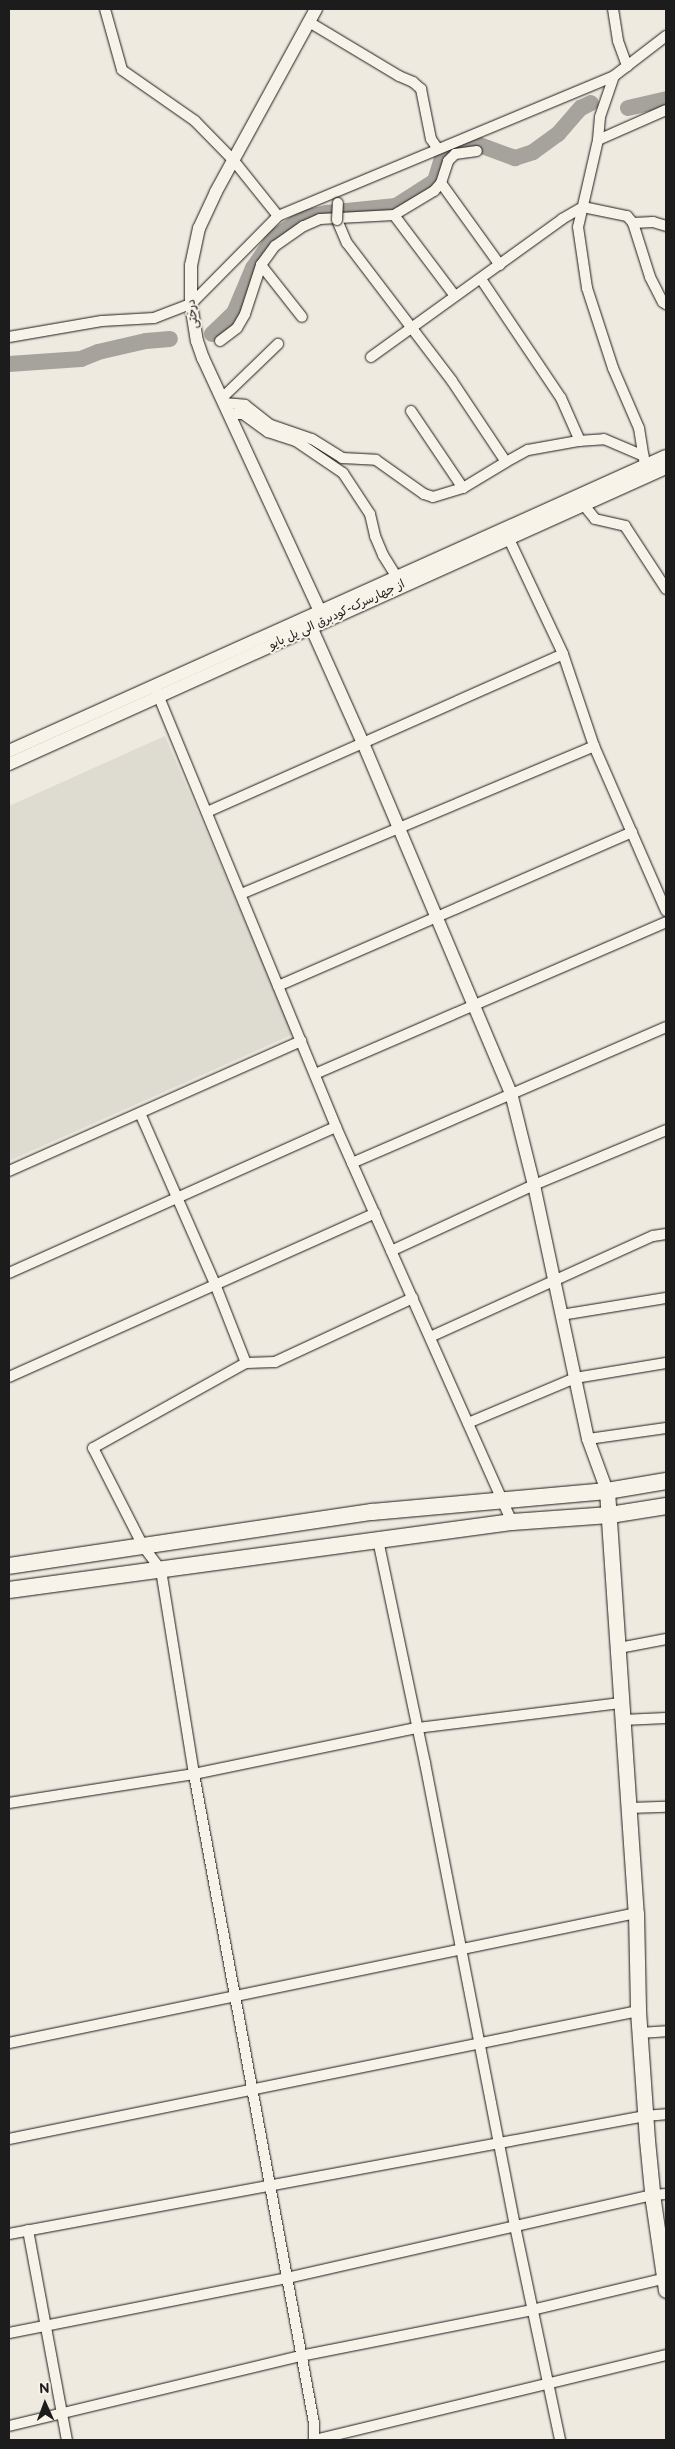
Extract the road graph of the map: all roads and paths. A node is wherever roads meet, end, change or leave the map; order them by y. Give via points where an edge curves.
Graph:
1 (105, 9) edge
2 (316, 9) edge
3 (613, 9) edge
4 (309, 22) junction
5 (666, 36) edge
6 (627, 66) junction
7 (614, 76) junction
8 (666, 110) edge
9 (598, 140) junction
10 (438, 148) junction
11 (477, 151) dead end
12 (234, 161) junction
13 (441, 183) junction
14 (339, 189) junction
15 (583, 207) junction
16 (394, 215) junction
17 (278, 216) junction
18 (633, 222) junction
19 (666, 226) edge
20 (261, 265) junction
21 (500, 265) junction
22 (481, 279) junction
23 (455, 296) junction
24 (191, 304) junction
25 (666, 304) edge
26 (302, 318) dead end
27 (411, 328) junction
28 (9, 337) edge
29 (220, 341) dead end
30 (278, 344) dead end
31 (371, 356) dead end
32 (225, 405) junction
33 (411, 411) dead end
34 (580, 441) junction
35 (309, 444) junction
36 (666, 456) edge
37 (644, 461) junction
38 (506, 462) junction
39 (666, 468) edge
40 (463, 488) junction
41 (584, 504) junction
42 (508, 537) junction
43 (397, 577) junction
44 (666, 590) edge
45 (322, 617) junction
46 (309, 623) junction
47 (563, 654) junction
48 (157, 691) junction
49 (363, 743) junction
50 (594, 746) junction
51 (9, 751) edge
52 (9, 764) edge
53 (207, 812) junction
54 (398, 828) junction
55 (632, 832) junction
56 (240, 894) junction
57 (666, 911) edge
58 (437, 916) junction
59 (666, 922) edge
60 (278, 986) junction
61 (476, 1006) junction
62 (666, 1027) edge
63 (301, 1041) junction
64 (315, 1074) junction
65 (511, 1093) junction
66 (140, 1113) junction
67 (336, 1126) junction
68 (666, 1130) edge
69 (352, 1163) junction
70 (9, 1171) edge
71 (534, 1185) junction
72 (176, 1198) junction
73 (375, 1213) junction
74 (666, 1234) edge
75 (391, 1251) junction
76 (9, 1272) edge
77 (553, 1282) junction
78 (215, 1284) junction
79 (412, 1298) junction
80 (666, 1298) edge
81 (561, 1315) junction
82 (430, 1336) junction
83 (246, 1362) junction
84 (666, 1363) edge
85 (9, 1377) edge
86 (575, 1378) junction
87 (468, 1423) junction
88 (666, 1428) edge
89 (588, 1439) junction
90 (666, 1481) edge
91 (607, 1491) junction
92 (502, 1501) junction
93 (666, 1506) edge
94 (610, 1516) junction
95 (512, 1522) junction
96 (378, 1540) junction
97 (143, 1546) junction
98 (9, 1566) edge
99 (161, 1570) junction
100 (9, 1590) edge
101 (666, 1639) edge
102 (619, 1648) junction
103 (621, 1703) junction
104 (666, 1718) edge
105 (623, 1720) junction
106 (417, 1728) junction
107 (194, 1774) junction
108 (9, 1803) edge
109 (666, 1807) edge
110 (629, 1808) junction
111 (636, 1913) junction
112 (461, 1949) junction
113 (235, 1996) junction
114 (638, 2011) junction
115 (666, 2031) edge
116 (640, 2033) junction
117 (9, 2043) edge
118 (479, 2043) junction
119 (252, 2090) junction
120 (666, 2114) edge
121 (645, 2116) junction
122 (9, 2139) edge
123 (498, 2143) junction
124 (270, 2185) junction
125 (659, 2194) edge
126 (514, 2226) junction
127 (28, 2230) junction
128 (9, 2234) edge
129 (287, 2278) junction
130 (666, 2282) edge
131 (532, 2310) junction
132 (46, 2324) junction
133 (9, 2333) edge
134 (300, 2356) junction
135 (666, 2356) edge
136 (548, 2384) junction
137 (62, 2411) junction
138 (9, 2426) edge
139 (67, 2440) edge
140 (314, 2440) edge
141 (560, 2440) edge

1 - 12 street via 122,70 195,121
2 - 4 street, درختی
3 - 6 street via 618,41
4 - 10 street via 421,89 431,139
4 - 12 street, درختی
5 - 6 street
6 - 7 street
7 - 9 street via 600,117
7 - 10 street
8 - 9 street
9 - 15 street
10 - 14 street
11 - 13 street via 456,154 448,161
12 - 17 street
12 - 24 street, درختی via 199,228 191,265
13 - 16 street via 434,191
13 - 21 street
14 - 17 street
14 - 27 street, bridge via 337,220 347,243
15 - 18 street via 627,216
15 - 21 street
15 - 37 street via 578,227 587,288 613,368 639,428
16 - 20 street via 320,219 275,246
16 - 23 street
17 - 24 street
18 - 19 street
18 - 25 street via 650,277
20 - 26 street
20 - 29 street via 245,314 237,328
21 - 22 street
22 - 23 street
22 - 34 street via 561,398
23 - 27 street
24 - 28 street via 154,318 102,321
24 - 32 street, درختی via 197,341
27 - 31 street
27 - 38 street via 452,381
30 - 32 street
32 - 35 street via 246,405 271,425
32 - 45 street, درختی
33 - 40 street
34 - 37 street via 604,439
34 - 38 street via 528,450
35 - 40 street via 342,458 376,460 433,497
35 - 43 street via 343,473 370,514 383,554
36 - 37 street, از جهارسرک-کودبرق الی پل بایو
37 - 43 street, از جهارسرک-کودبرق الی پل بایو
38 - 40 street
39 - 41 street, از جهارسرک-کودبرق الی پل بایو
41 - 42 street, از جهارسرک-کودبرق الی پل بایو
41 - 44 street via 595,519 625,526
42 - 45 street, از جهارسرک-کودبرق الی پل بایو
42 - 47 street
43 - 45 street, از جهارسرک-کودبرق الی پل بایو
45 - 46 street, از جهارسرک-کودبرق الی پل بایو
46 - 48 street, از جهارسرک-کودبرق الی پل بایو
46 - 49 street
47 - 49 street
47 - 50 street
48 - 51 street, از جهارسرک-کودبرق الی پل بایو
48 - 52 street, از جهارسرک-کودبرق الی پل بایو
48 - 53 street
49 - 53 street
49 - 54 street
50 - 54 street
50 - 55 street
53 - 56 street
54 - 56 street
54 - 58 street
55 - 57 street
55 - 58 street
56 - 60 street
58 - 60 street
58 - 61 street
59 - 61 street
60 - 63 street
61 - 64 street
61 - 65 street
62 - 65 street
63 - 64 street
63 - 66 street
64 - 67 street
65 - 69 street
65 - 71 street
66 - 70 street
66 - 72 street
67 - 69 street
67 - 72 street
68 - 71 street
69 - 73 street
71 - 75 street
71 - 77 street
72 - 76 street
72 - 78 street
73 - 75 street
73 - 78 street
74 - 77 street via 653,1236
75 - 79 street
77 - 81 street
77 - 82 street
78 - 83 street
78 - 85 street
79 - 82 street
79 - 83 street via 275,1362
80 - 81 street
81 - 86 street
82 - 87 street
83 - 97 street via 93,1448
84 - 86 street
86 - 87 street
86 - 89 street
87 - 92 street
88 - 89 street
89 - 91 street
90 - 91 main road
91 - 92 main road
91 - 94 main road
92 - 95 street
92 - 97 main road via 372,1512
93 - 94 main road
94 - 95 main road
94 - 102 main road
95 - 96 main road
96 - 99 main road
96 - 106 street
97 - 98 main road
97 - 99 street
99 - 100 main road
99 - 107 street
101 - 102 street
102 - 103 main road
103 - 105 main road
103 - 106 street
104 - 105 street
105 - 110 main road
106 - 107 street
106 - 112 street
107 - 108 street
107 - 113 street
109 - 110 street
110 - 111 main road
111 - 112 street
111 - 114 main road
112 - 113 street
112 - 118 street
113 - 117 street
113 - 119 street
114 - 116 main road
114 - 118 street
115 - 116 street
116 - 121 main road
118 - 119 street
118 - 123 street
119 - 122 street
119 - 124 street
120 - 121 street
121 - 123 street
121 - 125 main road
123 - 124 street
123 - 126 street
124 - 127 street
124 - 129 street
125 - 126 street
125 - 130 main road
126 - 129 street
126 - 131 street
127 - 128 street
127 - 132 street
129 - 132 street
129 - 134 street
130 - 131 street
131 - 134 street
131 - 136 street
132 - 133 street
132 - 137 street
134 - 137 street
134 - 140 street via 314,2423
135 - 136 street
136 - 140 street
136 - 141 street
137 - 138 street
137 - 139 street

